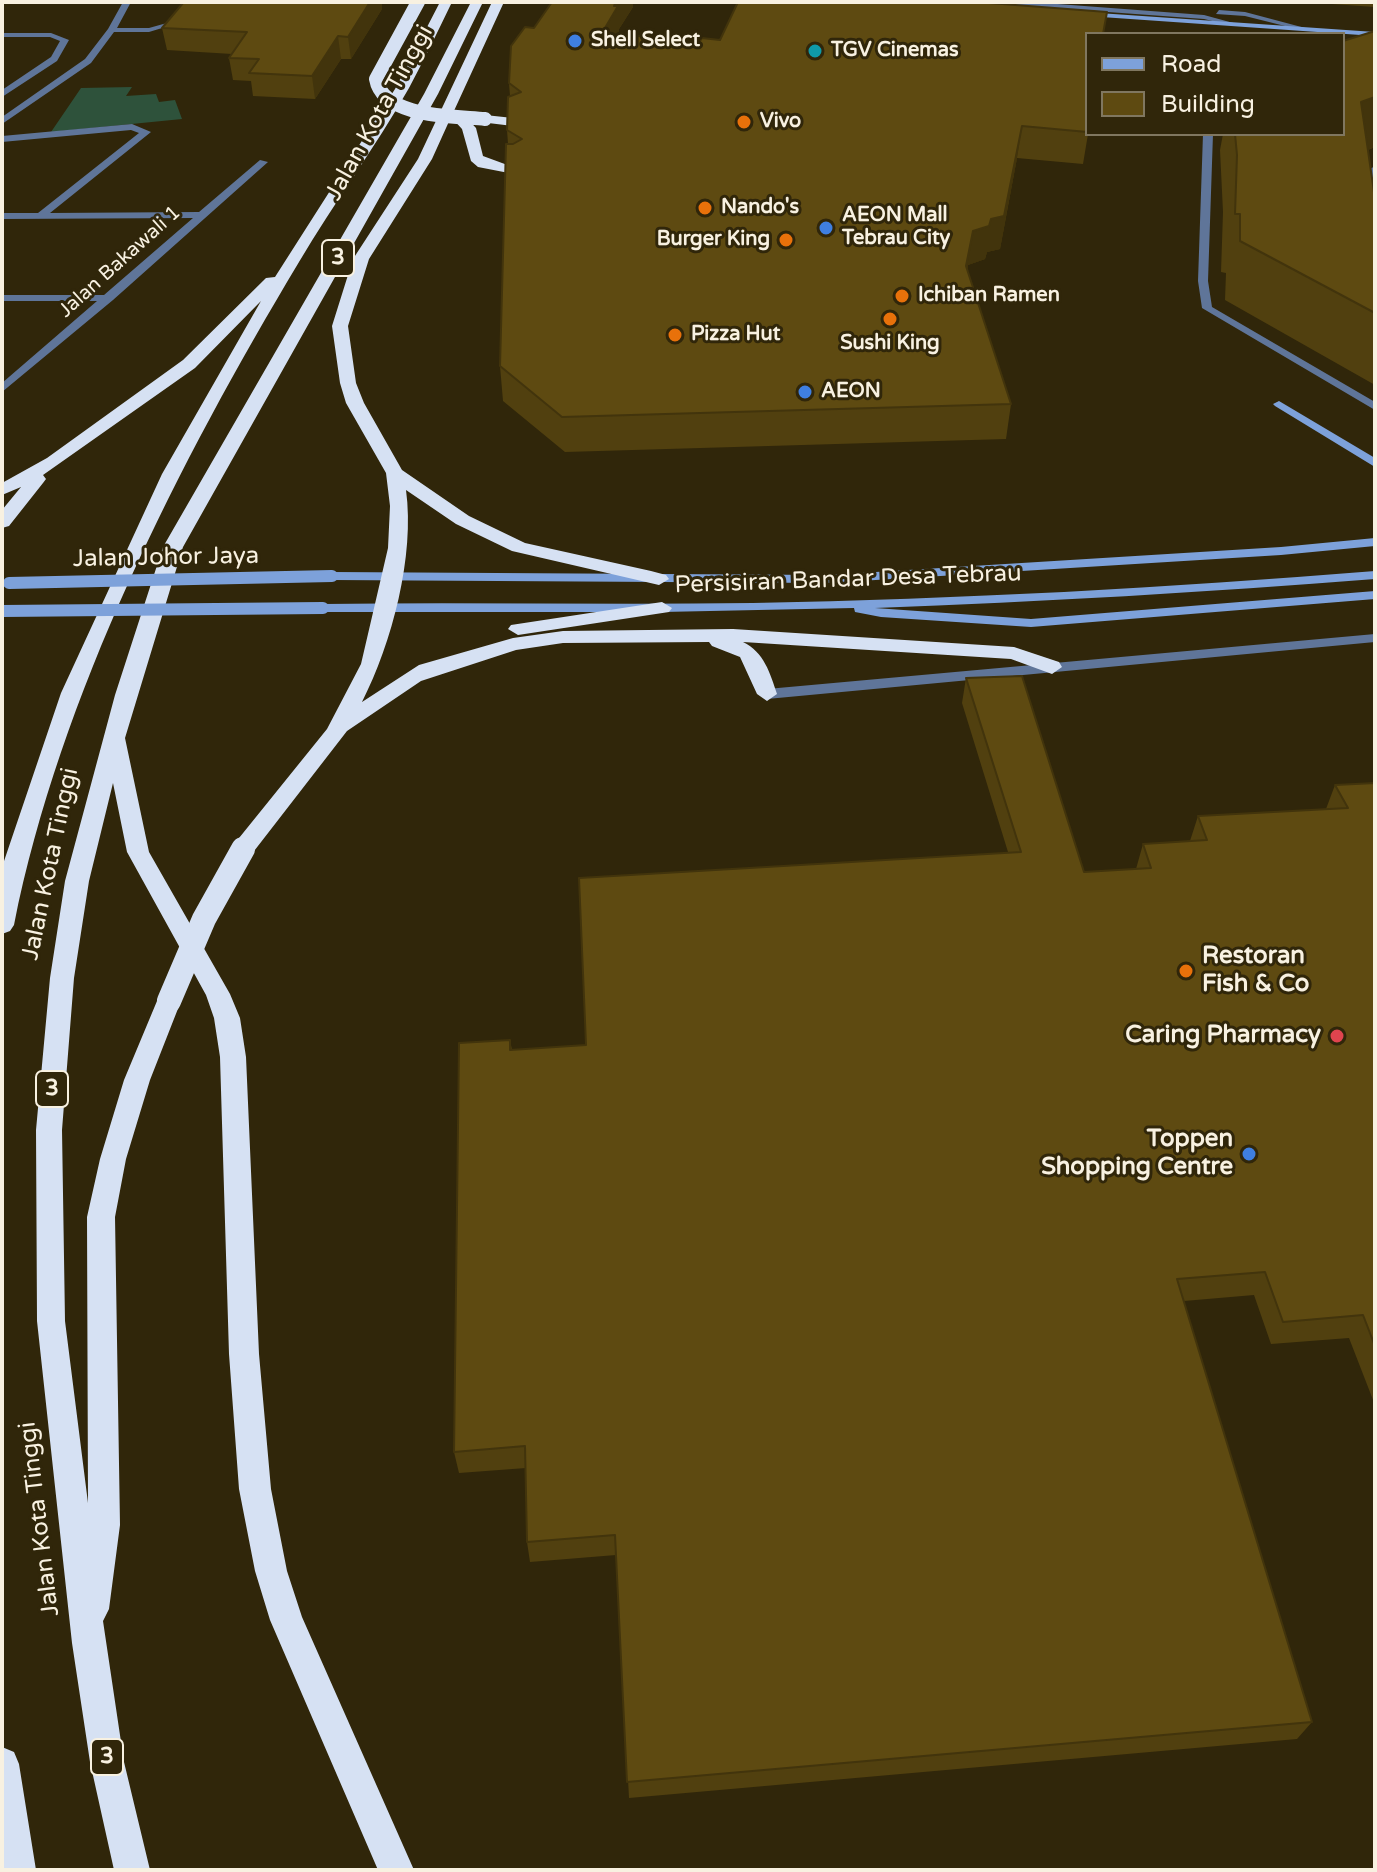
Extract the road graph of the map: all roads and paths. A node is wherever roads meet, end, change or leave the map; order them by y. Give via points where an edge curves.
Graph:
1 (127, 2) edge
2 (418, 2) edge
3 (446, 2) edge
4 (477, 2) edge
5 (498, 2) edge
6 (998, 2) edge
7 (1094, 2) edge
8 (985, 7) edge
9 (195, 16) edge
10 (1086, 23) edge
11 (1233, 24) junction
12 (1305, 29) junction
13 (112, 30) junction
14 (1218, 32) edge
15 (1375, 34) edge
16 (2, 35) edge
17 (1345, 42) edge
18 (1375, 45) edge
19 (7, 87) edge
20 (2, 94) edge
21 (431, 94) junction
22 (457, 116) junction
23 (2, 121) edge
24 (513, 122) edge
25 (1208, 136) edge
26 (2, 139) edge
27 (263, 162) dead end
28 (1375, 169) edge
29 (514, 170) edge
30 (407, 184) junction
31 (1375, 196) edge
32 (199, 215) junction
33 (2, 216) edge
34 (40, 216) junction
35 (291, 262) junction
36 (2, 298) edge
37 (109, 298) junction
38 (2, 389) edge
39 (1279, 404) dead end
40 (1375, 407) edge
41 (53, 462) junction
42 (1375, 463) edge
43 (395, 473) junction
44 (2, 490) edge
45 (2, 522) edge
46 (1375, 542) edge
47 (1375, 575) edge
48 (332, 576) joint
49 (390, 577) junction
50 (659, 579) junction
51 (5, 583) edge
52 (1375, 595) edge
53 (835, 603) junction
54 (383, 607) junction
55 (662, 608) junction
56 (2, 611) edge
57 (682, 635) junction
58 (1375, 638) edge
59 (1052, 667) junction
60 (413, 677) junction
61 (767, 694) joint
62 (336, 732) junction
63 (115, 735) junction
64 (2, 925) edge
65 (89, 1643) junction
66 (2, 1764) edge
67 (18, 1870) edge
68 (132, 1870) edge
69 (396, 1870) edge

1 - 13 street
2 - 22 highway, bridge via 376,87 404,108
3 - 35 highway, Jalan Kota Tinggi / 3 via 402,89
4 - 21 highway, Jalan Kota Tinggi / 3
5 - 30 highway via 425,159
6 - 11 street via 1204,17
7 - 12 street via 1245,14
8 - 11 main road
9 - 13 street via 159,28
10 - 14 main road
11 - 12 main road
12 - 15 main road
13 - 23 street via 81,67
16 - 19 street via 65,40 54,59
17 - 18 main road
19 - 20 street
21 - 30 highway via 432,111
21 - 63 highway, Jalan Kota Tinggi / 3 via 173,547
22 - 24 highway, bridge
22 - 29 highway via 469,128 476,158
25 - 40 street via 1203,281 1207,308
26 - 34 street via 144,129 144,135
27 - 32 street, Jalan Bakawali 1
28 - 31 street
30 - 43 highway via 361,259 340,326 355,403
32 - 34 street
32 - 37 street, Jalan Bakawali 1
33 - 34 street
35 - 41 highway via 189,364
35 - 64 highway, Jalan Kota Tinggi / 3 via 171,474 71,693 14,867
36 - 37 street
37 - 38 street, Jalan Bakawali 1
39 - 42 main road
41 - 44 highway
41 - 45 highway
43 - 49 highway via 400,528
43 - 50 highway via 458,520 511,544
46 - 50 main road, Persisiran Bandar Desa Tebrau via 827,579
47 - 53 main road, Persisiran Bandar Desa Tebrau via 1224,588
48 - 49 main road, Persisiran Bandar Desa Tebrau
48 - 51 main road, Jalan Johor Jaya, bridge
49 - 50 main road, Persisiran Bandar Desa Tebrau
49 - 54 highway
52 - 53 main road via 1031,623 881,613
53 - 55 main road, Persisiran Bandar Desa Tebrau
54 - 55 main road, Persisiran Bandar Desa Tebrau
54 - 56 main road, Persisiran Bandar Desa Tebrau, bridge
54 - 62 highway via 371,664
55 - 60 highway via 512,631
57 - 59 highway via 1014,653
57 - 60 highway via 563,637 513,644
57 - 61 highway via 747,650
58 - 59 street
59 - 61 street
60 - 62 highway
62 - 65 highway, bridge via 243,849 204,919 137,1080 113,1159 101,1217 104,1525
63 - 65 highway, Jalan Kota Tinggi / 3 via 77,881 62,978 49,1130 51,1321
63 - 69 highway via 138,852 227,1018 233,1057 244,1354 255,1489 271,1571 286,1620
65 - 68 highway, Jalan Kota Tinggi / 3 via 107,1762
66 - 67 highway

